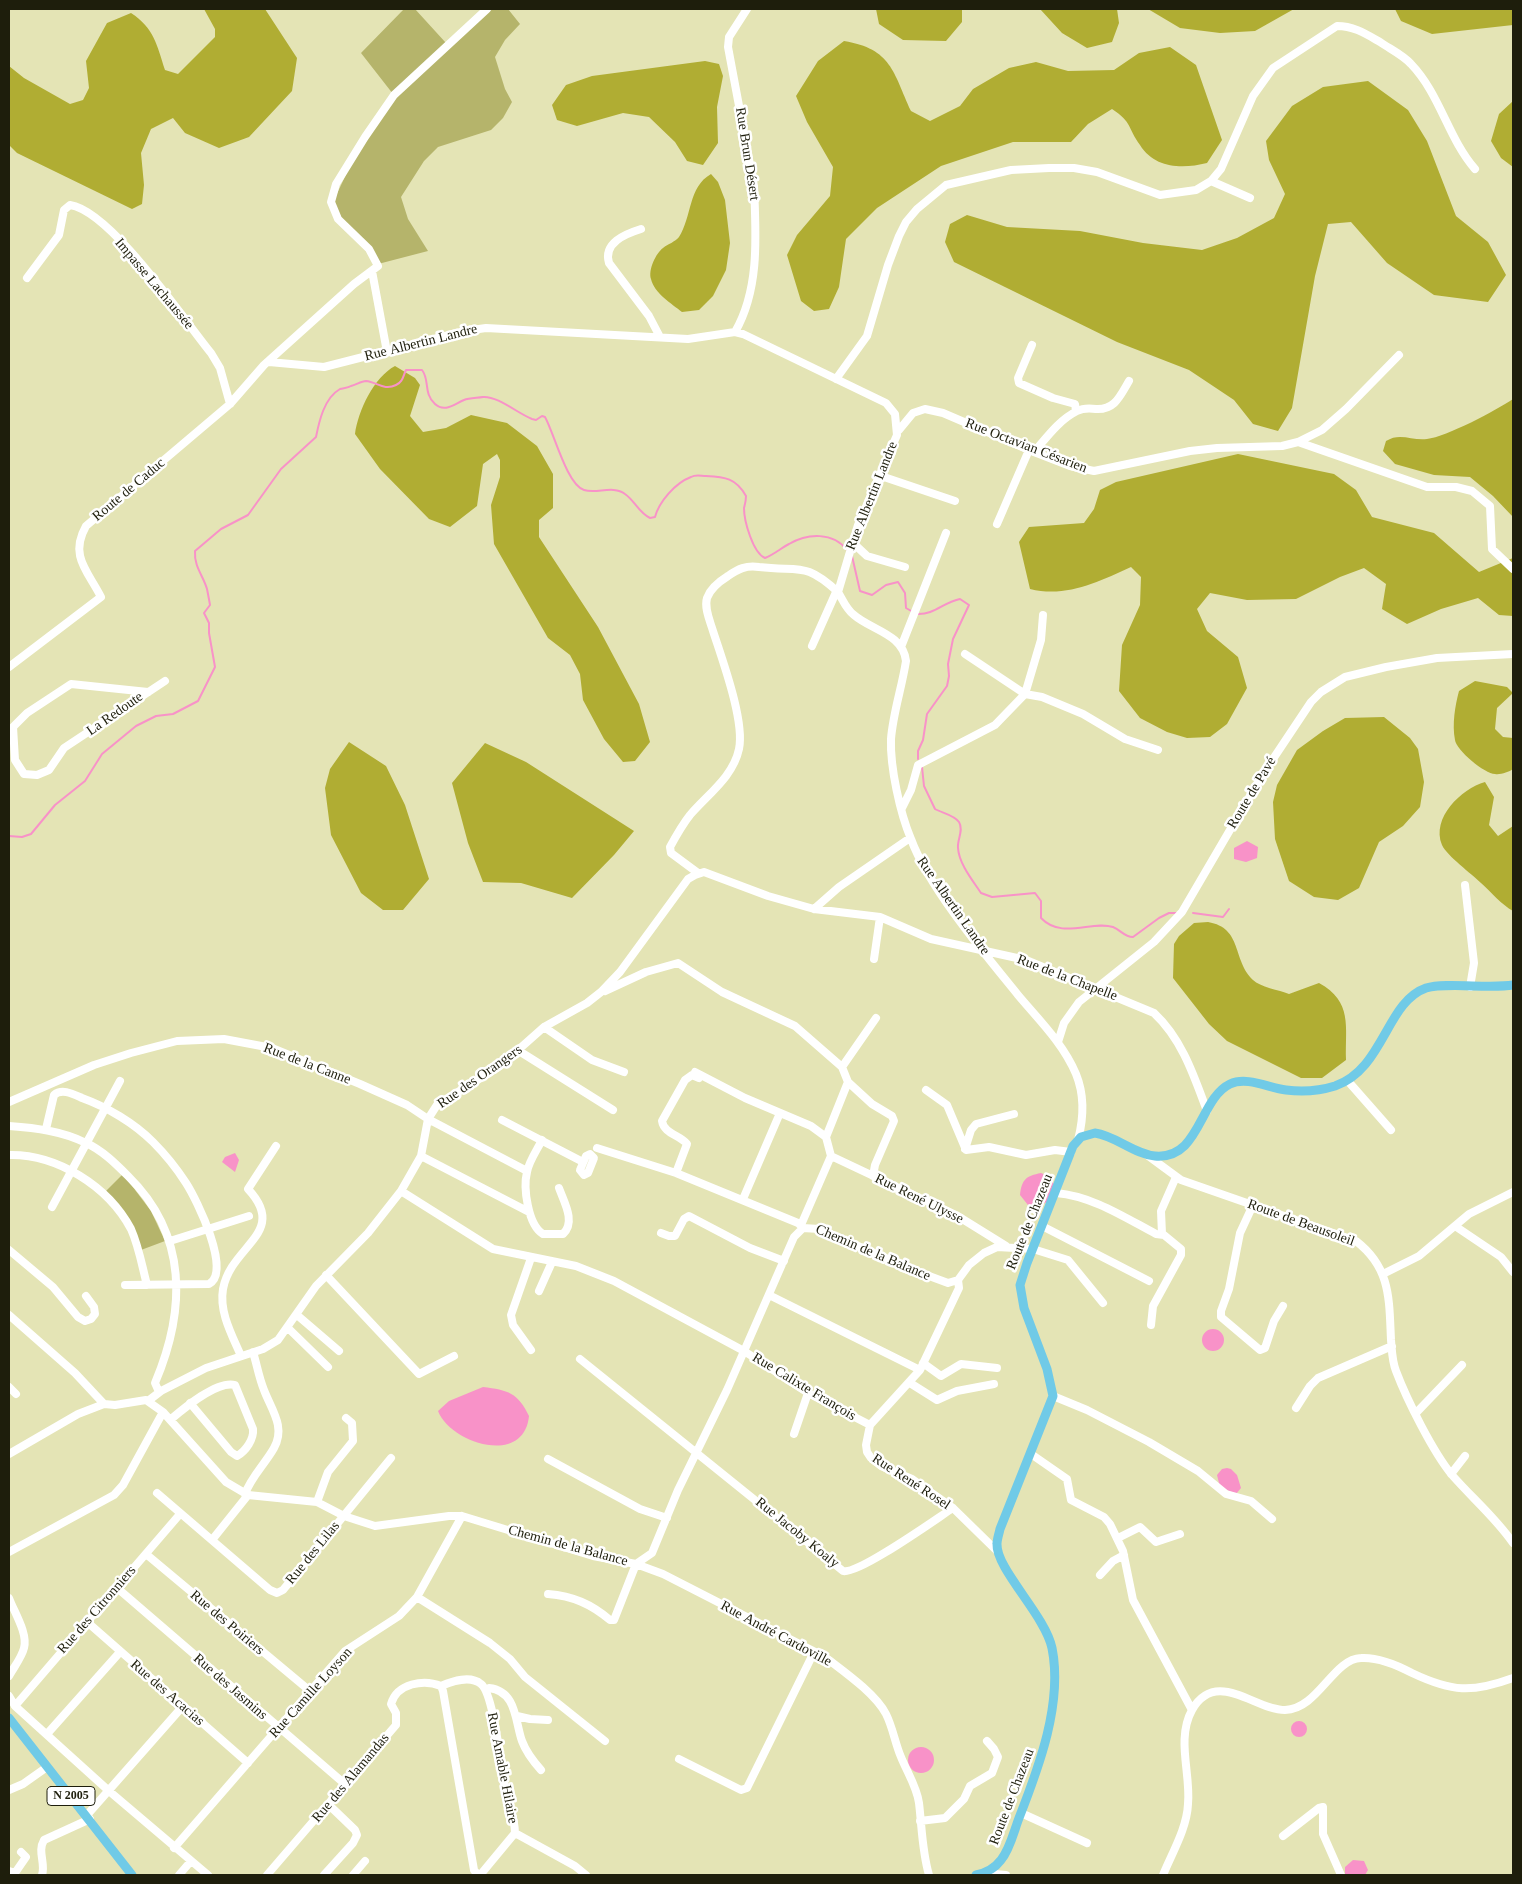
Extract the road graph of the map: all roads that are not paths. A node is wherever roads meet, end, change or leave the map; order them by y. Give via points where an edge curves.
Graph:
1 (487, 9) edge
2 (747, 9) edge
3 (1475, 169) dead end
4 (1211, 181) junction
5 (1250, 198) dead end
6 (640, 229) dead end
7 (372, 271) junction
8 (27, 278) dead end
9 (735, 332) junction
10 (660, 337) junction
11 (1032, 345) dead end
12 (387, 352) junction
13 (1399, 355) dead end
14 (269, 362) junction
15 (836, 379) junction
16 (1129, 381) dead end
17 (230, 404) junction
18 (1076, 411) junction
19 (898, 430) junction
20 (1298, 442) junction
21 (1032, 451) junction
22 (880, 476) junction
23 (955, 501) dead end
24 (997, 524) dead end
25 (946, 533) dead end
26 (851, 545) junction
27 (905, 567) dead end
28 (1513, 569) edge
29 (838, 591) junction
30 (1043, 615) dead end
31 (812, 646) dead end
32 (900, 647) junction
33 (966, 654) dead end
34 (1513, 654) edge
35 (9, 667) edge
36 (165, 680) dead end
37 (148, 692) junction
38 (1025, 694) junction
39 (1158, 750) dead end
40 (12, 760) edge
41 (902, 808) junction
42 (910, 838) junction
43 (698, 873) junction
44 (1465, 885) dead end
45 (814, 908) junction
46 (880, 917) junction
47 (983, 950) junction
48 (874, 959) dead end
49 (1513, 985) edge
50 (1470, 987) junction
51 (1095, 989) junction
52 (601, 992) junction
53 (876, 1018) dead end
54 (544, 1027) junction
55 (1058, 1042) junction
56 (519, 1051) junction
57 (842, 1067) junction
58 (624, 1072) dead end
59 (695, 1072) dead end
60 (1347, 1080) junction
61 (120, 1081) dead end
62 (848, 1082) junction
63 (717, 1087) dead end
64 (926, 1090) dead end
65 (9, 1102) edge
66 (105, 1108) junction
67 (613, 1110) dead end
68 (1207, 1111) junction
69 (780, 1113) junction
70 (1014, 1114) dead end
71 (428, 1119) junction
72 (502, 1120) dead end
73 (9, 1126) edge
74 (46, 1129) junction
75 (1391, 1130) dead end
76 (826, 1137) junction
77 (542, 1140) junction
78 (1078, 1140) junction
79 (87, 1143) junction
80 (276, 1146) dead end
81 (598, 1148) dead end
82 (965, 1149) junction
83 (1071, 1152) junction
84 (9, 1155) edge
85 (1147, 1155) junction
86 (420, 1156) junction
87 (831, 1156) junction
88 (583, 1162) dead end
89 (72, 1171) junction
90 (527, 1171) junction
91 (676, 1173) junction
92 (873, 1176) junction
93 (1176, 1177) junction
94 (559, 1188) dead end
95 (401, 1191) junction
96 (1513, 1192) edge
97 (1056, 1193) junction
98 (743, 1199) junction
99 (1253, 1205) junction
100 (52, 1207) dead end
101 (529, 1212) junction
102 (249, 1216) dead end
103 (802, 1226) junction
104 (1042, 1226) junction
105 (1455, 1226) junction
106 (208, 1229) junction
107 (661, 1233) dead end
108 (1162, 1234) junction
109 (170, 1241) junction
110 (1006, 1246) junction
111 (1033, 1249) junction
112 (9, 1250) edge
113 (531, 1258) junction
114 (784, 1261) junction
115 (552, 1262) junction
116 (1513, 1272) edge
117 (1384, 1274) junction
118 (326, 1275) junction
119 (958, 1280) junction
120 (1149, 1281) dead end
121 (125, 1285) dead end
122 (146, 1285) junction
123 (178, 1285) junction
124 (539, 1292) dead end
125 (769, 1295) junction
126 (86, 1296) dead end
127 (1103, 1303) dead end
128 (1284, 1306) dead end
129 (9, 1315) edge
130 (297, 1315) junction
131 (1151, 1325) dead end
132 (288, 1328) junction
133 (1392, 1346) junction
134 (531, 1350) dead end
135 (339, 1351) dead end
136 (744, 1351) junction
137 (252, 1352) junction
138 (241, 1356) junction
139 (454, 1356) dead end
140 (580, 1359) dead end
141 (1462, 1365) dead end
142 (328, 1367) dead end
143 (921, 1367) junction
144 (997, 1368) dead end
145 (910, 1383) junction
146 (994, 1384) dead end
147 (9, 1388) edge
148 (159, 1392) junction
149 (808, 1393) junction
150 (16, 1394) dead end
151 (1053, 1396) junction
152 (148, 1401) junction
153 (190, 1403) junction
154 (104, 1404) junction
155 (1296, 1408) dead end
156 (163, 1412) junction
157 (1416, 1413) junction
158 (346, 1418) dead end
159 (170, 1420) junction
160 (870, 1425) junction
161 (794, 1434) dead end
162 (9, 1454) edge
163 (1031, 1454) junction
164 (697, 1455) junction
165 (1465, 1456) dead end
166 (391, 1458) dead end
167 (548, 1459) dead end
168 (1451, 1474) junction
169 (157, 1493) dead end
170 (246, 1494) junction
171 (317, 1502) junction
172 (953, 1508) junction
173 (180, 1514) junction
174 (344, 1516) junction
175 (462, 1516) junction
176 (667, 1518) junction
177 (1272, 1520) dead end
178 (1180, 1534) dead end
179 (1118, 1538) junction
180 (212, 1540) junction
181 (1513, 1544) edge
182 (9, 1552) edge
183 (998, 1552) junction
184 (146, 1554) junction
185 (1124, 1555) junction
186 (636, 1564) junction
187 (1100, 1575) dead end
188 (116, 1587) junction
189 (548, 1594) dead end
190 (417, 1597) junction
191 (9, 1598) edge
192 (86, 1621) junction
193 (120, 1652) junction
194 (814, 1652) junction
195 (9, 1676) edge
196 (1513, 1678) edge
197 (441, 1686) junction
198 (486, 1690) junction
199 (310, 1691) junction
200 (9, 1696) edge
201 (15, 1706) junction
202 (182, 1706) junction
203 (1192, 1710) junction
204 (518, 1716) junction
205 (9, 1718) edge
206 (548, 1720) dead end
207 (278, 1728) junction
208 (47, 1734) junction
209 (987, 1741) dead end
210 (605, 1742) dead end
211 (679, 1759) dead end
212 (248, 1763) junction
213 (47, 1767) junction
214 (541, 1770) dead end
215 (346, 1785) junction
216 (9, 1790) edge
217 (109, 1791) junction
218 (328, 1805) junction
219 (1022, 1813) junction
220 (89, 1817) junction
221 (920, 1821) junction
222 (515, 1833) junction
223 (1283, 1836) dead end
224 (1087, 1843) dead end
225 (174, 1848) junction
226 (21, 1852) dead end
227 (191, 1861) junction
228 (365, 1861) dead end
229 (9, 1871) edge
230 (475, 1873) edge
231 (980, 1874) edge
232 (42, 1875) edge
233 (132, 1875) edge
234 (179, 1875) edge
235 (208, 1875) edge
236 (267, 1875) edge
237 (324, 1875) edge
238 (354, 1875) edge
239 (586, 1875) edge
240 (929, 1875) edge
241 (1006, 1875) edge
242 (1163, 1875) edge
243 (1341, 1875) edge

1 - 7 street via 394,95 336,184 331,202 334,210 338,219 376,259 378,266
2 - 9 street, Rue Brun Désert via 730,37 728,47 754,186 755,207 753,282 749,303
3 - 4 street via 1459,148 1422,76 1410,62 1361,31 1337,26 1273,68 1253,96 1221,169
4 - 5 street
4 - 15 street via 1196,190 1160,195 1097,172 1049,168 1011,170 946,186 917,209 898,236 867,336
6 - 10 street via 622,236 608,250 607,256
7 - 12 street
7 - 14 street, Route de Caduc
8 - 17 street, Impasse Lachaussée via 59,235 64,210 74,206 91,215 129,249 212,353 220,368
9 - 10 street, Rue Albertin Landre via 694,339
9 - 15 street, Rue Albertin Landre
10 - 12 street, Rue Albertin Landre via 496,327 465,331
11 - 18 street via 1018,378 1019,383 1075,404
12 - 14 street, Rue Albertin Landre via 324,367
13 - 20 street, Rue Octavian Césarien via 1322,430
14 - 17 street, Route de Caduc
15 - 19 street, Rue Albertin Landre via 890,407
16 - 18 street via 1110,408
17 - 35 street, Route de Caduc via 86,526 80,538 80,561 101,597
18 - 21 street
19 - 21 street, Rue Octavian Césarien via 913,413 925,410 943,413
19 - 22 street, Rue Albertin Landre
20 - 21 street, Rue Octavian Césarien via 1282,446 1190,451 1094,471 1070,466
20 - 28 street via 1427,487 1472,490 1490,506 1492,549
21 - 24 street
22 - 23 street
22 - 26 street, Rue Albertin Landre
25 - 32 street
26 - 27 street via 867,556
26 - 29 street, Rue Albertin Landre
29 - 31 street, Rue Albertin Landre
29 - 32 street via 855,616
29 - 43 street via 810,571 794,567 743,566 710,592 708,613 728,682 740,741 737,757 727,774 690,816 670,847 671,853
30 - 38 street via 1040,640
32 - 41 street, Rue Albertin Landre via 906,661 892,726 891,747
33 - 38 street
34 - 51 street, Route de Pavé via 1420,660 1358,673 1329,685 1310,702 1288,735 1182,912 1154,942
36 - 37 street
37 - 40 street, La Redoute via 64,748 49,770 37,775 24,774
37 - 40 street, La Redoute via 71,684 27,713 13,727
38 - 39 street via 1035,694 1064,706 1126,739
38 - 41 street via 995,725 918,765
41 - 42 street, Rue Albertin Landre
42 - 45 street
42 - 47 street, Rue Albertin Landre via 945,899
43 - 45 street, Rue de la Chapelle via 704,872 738,887
43 - 52 street, Rue des Orangers via 688,879 620,972
44 - 50 street via 1474,963
45 - 46 street, Rue de la Chapelle
46 - 47 street, Rue de la Chapelle via 922,936
46 - 48 street
47 - 51 street, Rue de la Chapelle via 1026,960
47 - 55 street, Rue Albertin Landre
49 - 50 main road
50 - 60 main road via 1432,987 1416,994 1393,1022 1365,1067
51 - 55 street, Route de Pavé via 1070,1013
51 - 68 street, Rue de la Chapelle via 1154,1013 1166,1024 1187,1058
52 - 54 street, Rue des Orangers
52 - 57 street via 646,972 680,963 722,992 795,1026
53 - 57 street
54 - 56 street, Rue des Orangers
54 - 58 street via 592,1060
55 - 78 street, Rue Albertin Landre via 1076,1073 1084,1101
56 - 67 street
56 - 71 street, Rue des Orangers via 443,1100
57 - 62 street
59 - 69 street
60 - 68 main road via 1307,1091 1237,1082 1220,1092
60 - 75 street
61 - 66 street
62 - 76 street
62 - 92 street via 872,1104 892,1116 894,1121
63 - 91 street via 695,1076 687,1078 661,1123 687,1144
64 - 82 street via 947,1104
65 - 71 street, Rue de la Canne via 131,1053 177,1041 224,1039 279,1051 407,1104
66 - 74 street via 77,1096 57,1092
66 - 79 street
66 - 106 street via 130,1123 159,1148 186,1183
68 - 85 main road via 1188,1141 1176,1152 1162,1156
69 - 76 street via 811,1126
69 - 98 street
70 - 82 street via 976,1124
71 - 86 street, Rue des Orangers
71 - 90 street, Rue de la Canne
72 - 77 street
73 - 74 street
74 - 79 street
76 - 87 street
77 - 88 street
77 - 90 street
78 - 83 main road, Route de Chazeau
78 - 85 main road via 1098,1133
79 - 89 street
79 - 109 street via 115,1162 134,1181 154,1209
80 - 138 street via 248,1189 262,1208 263,1224 234,1263 223,1290 226,1319
81 - 91 street
82 - 83 street via 989,1147 1026,1155 1055,1150
83 - 97 main road, Route de Chazeau
84 - 89 street via 27,1154 50,1160
85 - 93 street, Route de Beausoleil
86 - 95 street, Rue des Orangers
86 - 101 street
87 - 92 street, Rue René Ulysse
87 - 103 street
89 - 100 street
89 - 122 street via 107,1199 124,1220 138,1249
90 - 101 street
91 - 98 street
92 - 110 street, Rue René Ulysse via 956,1215
93 - 99 street, Route de Beausoleil
93 - 108 street via 1161,1211
94 - 101 street via 570,1220 565,1232 540,1232
95 - 113 street, Rue Calixte François via 493,1249
95 - 118 street, Rue des Orangers via 368,1233
96 - 105 street via 1469,1214
97 - 104 main road, Route de Chazeau
97 - 108 street via 1080,1196 1156,1234
98 - 103 street
99 - 117 street, Route de Beausoleil via 1356,1241 1379,1264
99 - 128 street via 1240,1232 1221,1318 1260,1350 1265,1348 1274,1321
102 - 106 street
103 - 114 street, Chemin de la Balance
103 - 119 street, Chemin de la Balance via 819,1228 938,1281
104 - 111 main road, Route de Chazeau
104 - 120 street
105 - 116 street via 1501,1257
105 - 117 street via 1419,1256
106 - 109 street
106 - 123 street via 217,1261 216,1278 209,1284
107 - 114 street via 675,1236 689,1216 750,1248
108 - 131 street via 1182,1252 1153,1306
109 - 123 street
110 - 111 street
110 - 119 street via 984,1253
111 - 127 street via 1068,1260
111 - 151 main road, Route de Chazeau via 1023,1272 1020,1291
112 - 126 street via 53,1287 84,1321 95,1314
113 - 115 street, Rue Calixte François
113 - 134 street via 511,1315 513,1325
114 - 125 street, Chemin de la Balance
115 - 124 street
115 - 136 street, Rue Calixte François via 576,1266 614,1281
117 - 133 street, Route de Beausoleil
118 - 130 street, Rue des Orangers
118 - 139 street via 420,1374
119 - 143 street, Rue Calixte François via 959,1288
121 - 122 street
122 - 123 street
123 - 148 street via 174,1329 155,1383
125 - 136 street, Chemin de la Balance
125 - 143 street
129 - 154 street via 75,1373
130 - 132 street, Rue des Orangers
130 - 135 street
132 - 137 street, Rue des Orangers via 273,1344
132 - 142 street
133 - 155 street via 1318,1378
133 - 157 street, Route de Beausoleil via 1397,1373
136 - 149 street, Rue Calixte François
136 - 164 street, Chemin de la Balance
137 - 138 street, Rue des Orangers
137 - 170 street via 277,1418 279,1433 275,1446 248,1485
138 - 148 street, Rue des Orangers via 206,1368
140 - 164 street
141 - 157 street
143 - 144 street via 941,1376 960,1364
143 - 145 street, Rue Calixte François
145 - 146 street via 937,1400 957,1391
145 - 160 street, Rue Calixte François
147 - 150 street
148 - 152 street, Rue des Orangers
149 - 160 street, Rue Calixte François
149 - 161 street
151 - 163 main road
151 - 177 street via 1149,1442 1198,1471 1226,1494 1251,1501
152 - 154 street via 115,1406
152 - 156 street, Chemin de la Balance
153 - 153 street via 226,1385 235,1385 254,1435 243,1452 238,1456 231,1452
153 - 159 street
154 - 162 street via 78,1414
156 - 159 street, Chemin de la Balance
156 - 182 street via 123,1485 114,1495
157 - 168 street, Route de Beausoleil
158 - 171 street via 352,1423 353,1441 328,1472
159 - 170 street, Chemin de la Balance via 226,1482
160 - 172 street, Rue René Rosel via 866,1445 871,1458 912,1480
163 - 179 street via 1068,1479 1071,1500 1104,1517
163 - 183 main road via 1000,1529 996,1544
164 - 172 street, Rue Jacoby Koaly via 732,1479 847,1572
164 - 176 street, Chemin de la Balance
165 - 168 street
166 - 174 street, Rue des Lilas
167 - 176 street via 640,1509
168 - 181 street, Route de Beausoleil
169 - 173 street
170 - 171 street, Chemin de la Balance
170 - 180 street
171 - 174 street, Chemin de la Balance
172 - 183 street, Rue René Rosel
173 - 180 street
173 - 184 street, Rue des Citronniers
174 - 175 street, Chemin de la Balance via 360,1523 386,1527
174 - 180 street, Rue des Lilas via 283,1590 277,1593
175 - 186 street, Chemin de la Balance via 594,1556
175 - 190 street, Rue Camille Loyson
176 - 186 street, Chemin de la Balance via 652,1553
178 - 179 street via 1156,1542 1140,1526
179 - 185 street
183 - 219 main road, Route de Chazeau via 1047,1631 1053,1657 1051,1716 1044,1754
184 - 188 street, Rue des Citronniers
184 - 199 street, Rue des Poiriers
185 - 187 street
185 - 203 street via 1133,1600
186 - 189 street via 614,1620 595,1607 565,1596
186 - 194 street, Rue André Cardoville via 663,1574
188 - 192 street, Rue des Citronniers
188 - 207 street, Rue des Jasmins
190 - 199 street, Rue Camille Loyson via 399,1616 345,1651
190 - 210 street via 490,1644
191 - 195 street via 25,1644
192 - 193 street, Rue des Acacias
192 - 201 street, Rue des Citronniers
193 - 202 street, Rue des Acacias
193 - 208 street
194 - 211 street via 747,1788 741,1790
194 - 221 street, Rue André Cardoville via 848,1676 885,1712 914,1785
196 - 203 street via 1478,1690 1454,1689 1393,1664 1359,1658 1347,1663 1316,1694 1287,1710 1272,1709 1234,1692 1221,1691 1208,1695
197 - 198 street via 455,1680 469,1680 482,1684
197 - 215 street, Rue des Alamandas via 421,1683 404,1688 397,1694 391,1704 396,1713 396,1725
197 - 230 street
198 - 204 street via 500,1692
198 - 222 street, Rue Amable Hilaire
199 - 207 street, Rue Camille Loyson
200 - 201 street
201 - 208 street
202 - 212 street, Rue des Acacias
202 - 217 street
203 - 242 street via 1185,1745 1188,1804 1185,1821
204 - 206 street
204 - 214 street via 522,1742
205 - 213 main road, N 2005
207 - 212 street, Rue Camille Loyson
207 - 215 street, Rue des Jasmins
208 - 217 street
209 - 221 street via 998,1757 992,1773 970,1786 964,1799 945,1818
212 - 225 street, Rue Camille Loyson
213 - 216 street
213 - 220 main road, N 2005
215 - 218 street, Rue des Alamandas
217 - 220 street
217 - 225 street
218 - 236 street, Rue des Alamandas
218 - 237 street via 357,1835
219 - 224 street
219 - 231 main road, Route de Chazeau via 1004,1857
220 - 232 street via 44,1840 40,1851
220 - 233 main road, N 2005
221 - 240 street, Rue André Cardoville
222 - 230 street, Rue Amable Hilaire via 481,1874
222 - 239 street
223 - 243 street via 1323,1808 1323,1834
225 - 227 street
226 - 229 street via 26,1858 15,1873
227 - 234 street
227 - 235 street
228 - 238 street
231 - 241 street

